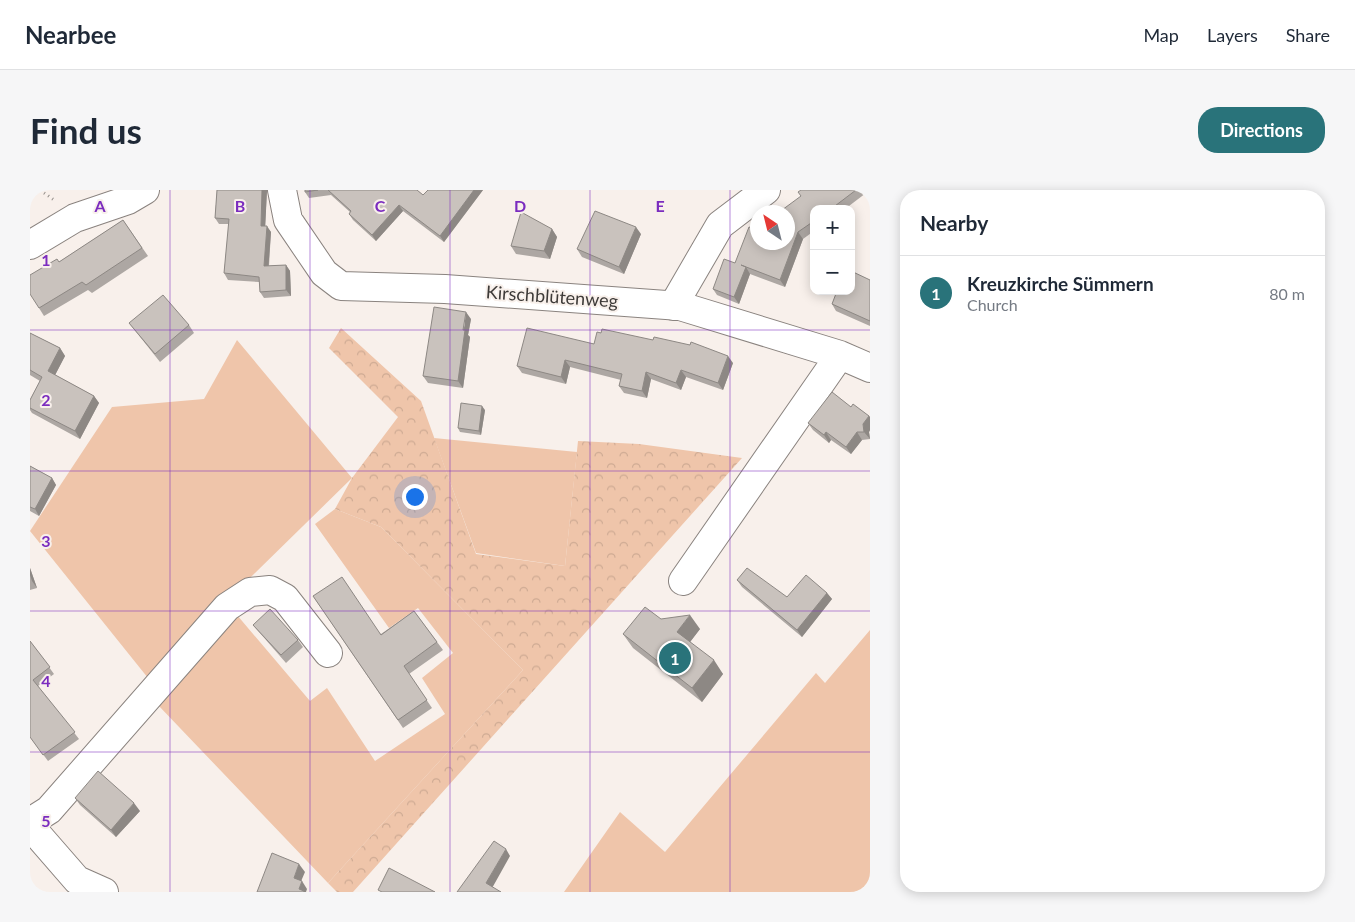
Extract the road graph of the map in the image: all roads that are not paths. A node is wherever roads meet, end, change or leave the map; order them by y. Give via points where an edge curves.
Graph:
1 (145, 190) edge
2 (282, 190) edge
3 (766, 190) edge
4 (30, 246) edge
5 (673, 306) junction
6 (840, 355) junction
7 (870, 368) edge
8 (683, 581) dead end
9 (328, 653) dead end
10 (30, 822) edge
11 (30, 826) edge
12 (75, 886) edge
13 (104, 892) edge

1 - 4 street via 128,200 75,218
2 - 5 street, Kirschblütenweg via 288,220 324,273 341,286
3 - 5 street via 720,224
5 - 6 street, Kirschblütenweg
6 - 7 street, Kirschblütenweg
6 - 8 street
9 - 10 street via 285,598 270,590 250,592 227,607 49,810
11 - 12 street
12 - 13 street

